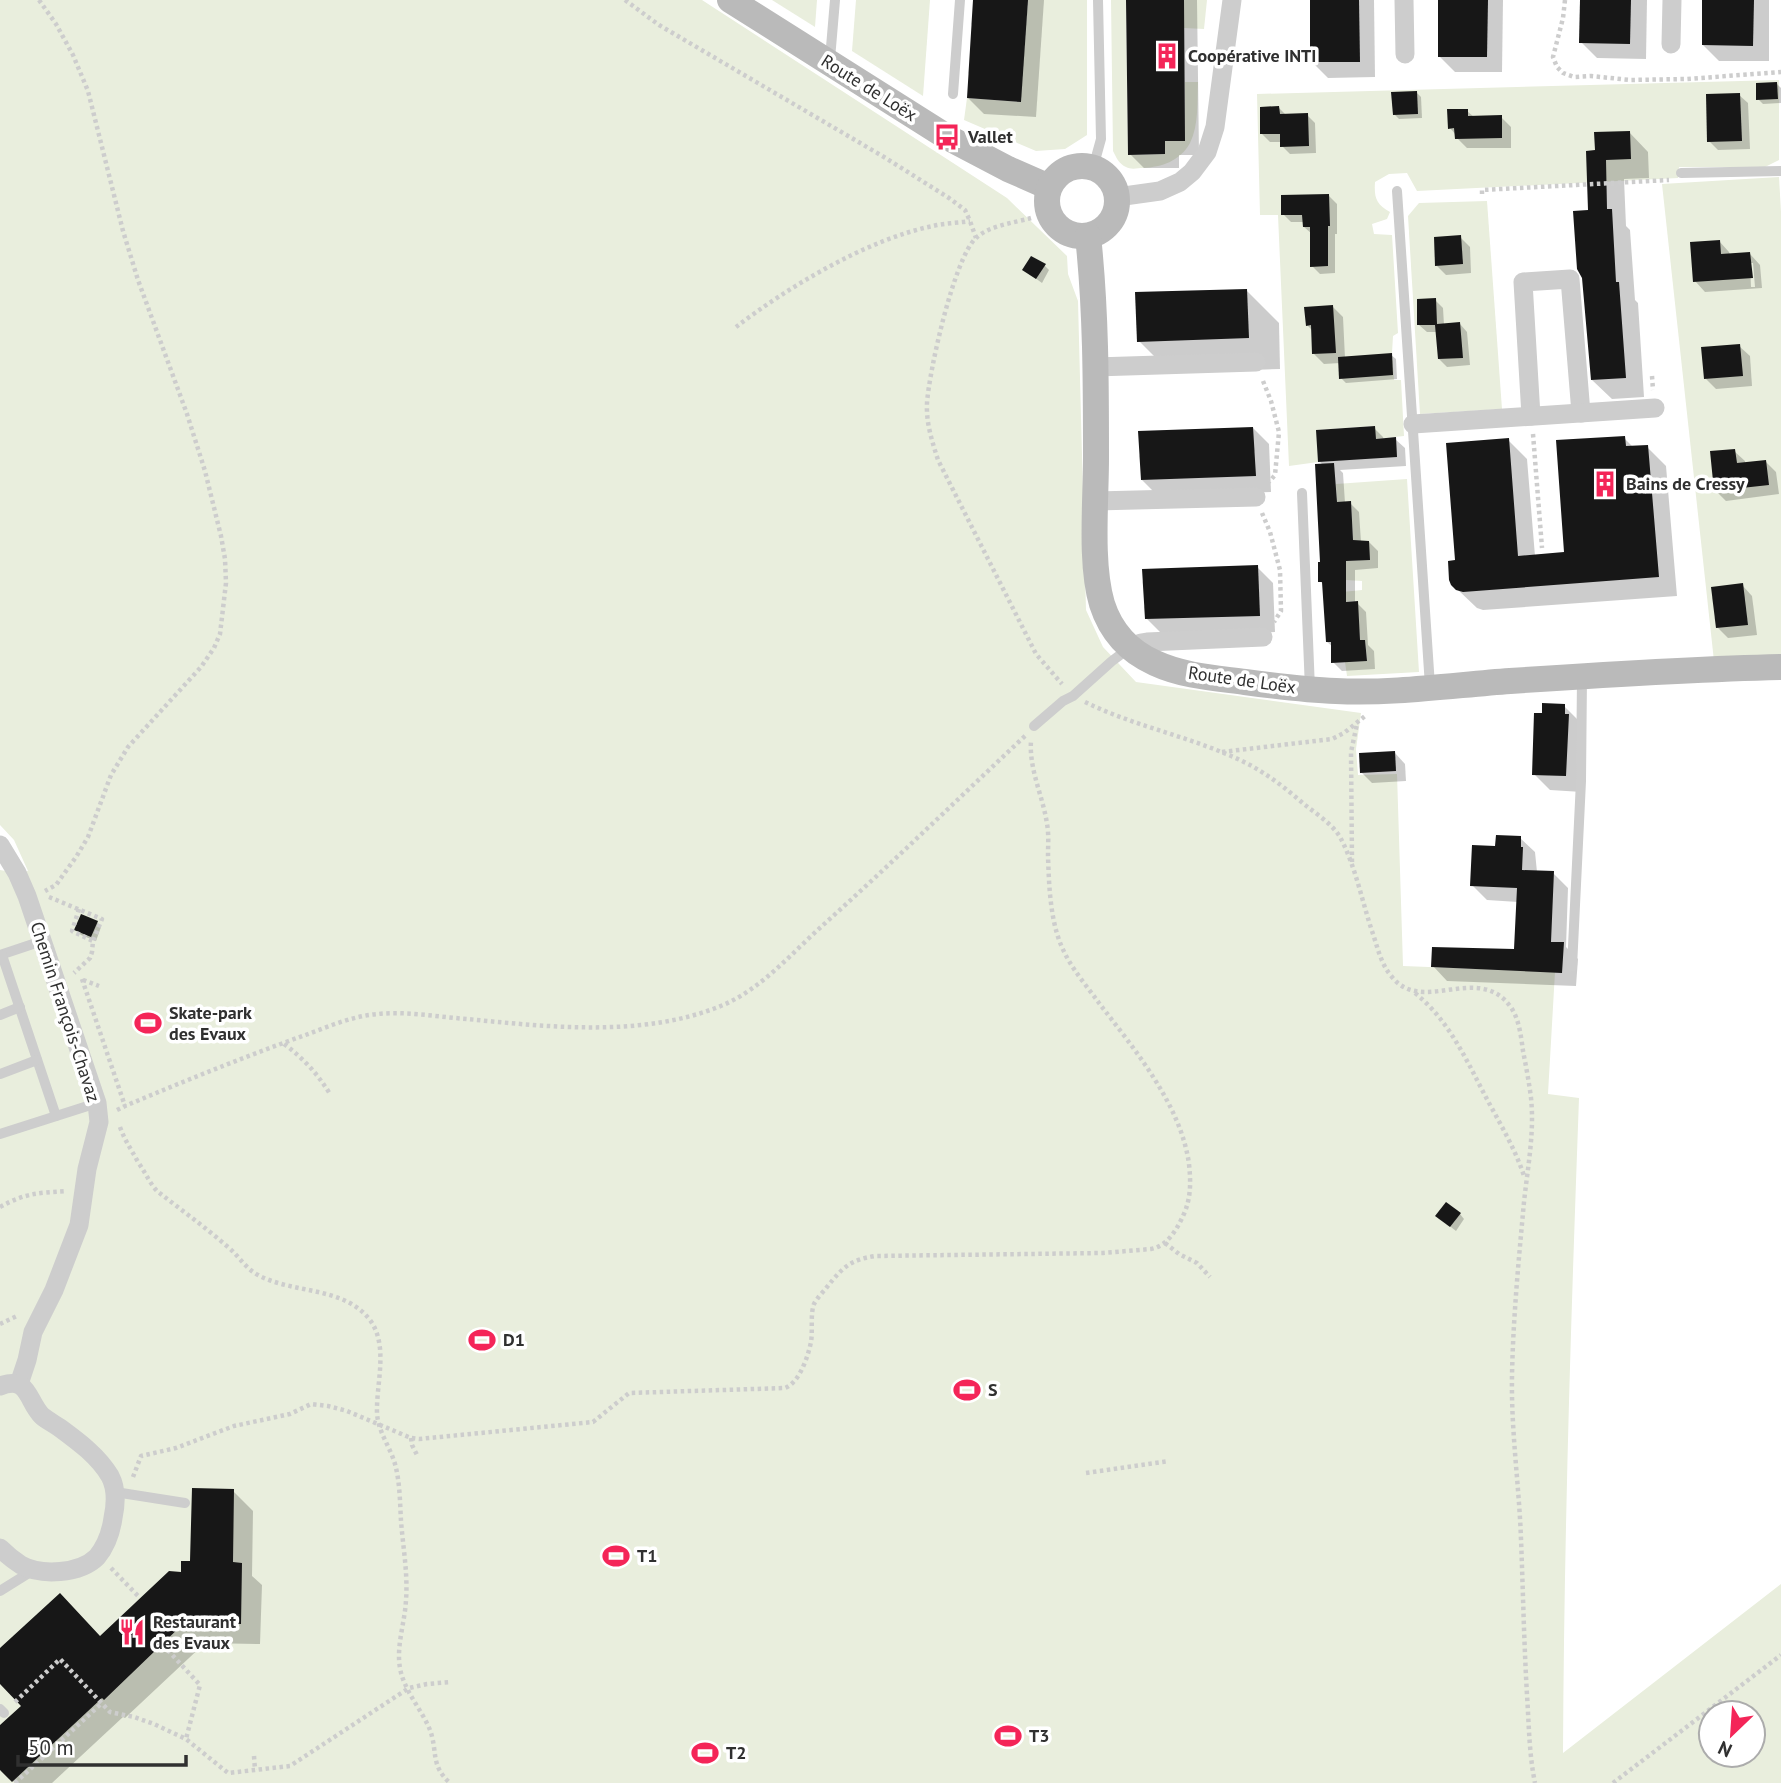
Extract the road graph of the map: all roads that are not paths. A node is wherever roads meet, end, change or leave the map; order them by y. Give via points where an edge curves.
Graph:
1 (730, 0) edge
2 (835, 0) edge
3 (960, 0) edge
4 (1098, 0) edge
5 (1232, 0) edge
6 (1404, 0) edge
7 (1672, 0) edge
8 (1671, 44) dead end
9 (1405, 54) dead end
10 (830, 63) junction
11 (953, 94) dead end
12 (1093, 168) junction
13 (1781, 171) edge
14 (1681, 173) road end
15 (1049, 187) junction
16 (1398, 191) dead end
17 (1117, 197) junction
18 (1088, 236) junction
19 (1256, 362) road end
20 (1095, 367) junction
21 (1654, 408) dead end
22 (1580, 413) junction
23 (1531, 416) junction
24 (1413, 424) junction
25 (1302, 493) dead end
26 (1256, 497) road end
27 (1096, 501) junction
28 (1263, 638) road end
29 (1129, 648) junction
30 (1781, 667) edge
31 (1582, 676) junction
32 (1430, 687) junction
33 (1310, 690) junction
34 (1034, 726) road end
35 (0, 845) edge
36 (42, 941) junction
37 (1, 955) edge
38 (1572, 967) dead end
39 (20, 1007) junction
40 (0, 1015) edge
41 (37, 1060) junction
42 (0, 1074) edge
43 (98, 1113) junction
44 (56, 1116) junction
45 (0, 1134) edge
46 (9, 1385) edge
47 (120, 1492) junction
48 (185, 1503) dead end
49 (0, 1548) edge
50 (35, 1569) junction
51 (0, 1591) edge

1 - 10 street, Route de Loëx
2 - 10 lane
3 - 11 lane
4 - 12 lane via 1101,139
5 - 17 street via 1215,127 1206,152 1180,182 1160,191
6 - 9 street
7 - 8 street
10 - 15 street, Route de Loëx via 947,137
12 - 15 street via 1071,168
12 - 17 street via 1110,181
13 - 14 lane
15 - 18 street via 1047,206 1057,226 1067,234
16 - 24 lane
17 - 18 street via 1114,217
18 - 20 street, Route de Loëx
19 - 20 street
20 - 27 street, Route de Loëx
21 - 22 street
22 - 23 street
22 - 23 street via 1570,279 1523,282
23 - 24 street
24 - 32 lane
25 - 33 lane
26 - 27 street
27 - 29 street, Route de Loëx via 1102,604 1110,624
28 - 29 street via 1147,642
29 - 33 street, Route de Loëx via 1158,664 1203,677
29 - 34 lane
30 - 31 street, Route de Loëx
31 - 32 street, Route de Loëx
31 - 38 lane
32 - 33 street, Route de Loëx
35 - 36 street, Chemin François-Chavaz via 17,873
36 - 37 lane
36 - 43 street, Chemin François-Chavaz
37 - 39 lane
39 - 40 lane
39 - 41 lane
41 - 42 lane
41 - 44 lane
43 - 44 lane
43 - 46 street, Chemin François-Chavaz via 79,1226 33,1332 27,1360
44 - 45 lane
46 - 47 street, Chemin François-Chavaz via 25,1389 42,1415 83,1445
47 - 48 lane
47 - 50 street via 99,1555 73,1570
49 - 50 street via 23,1566
50 - 51 lane

